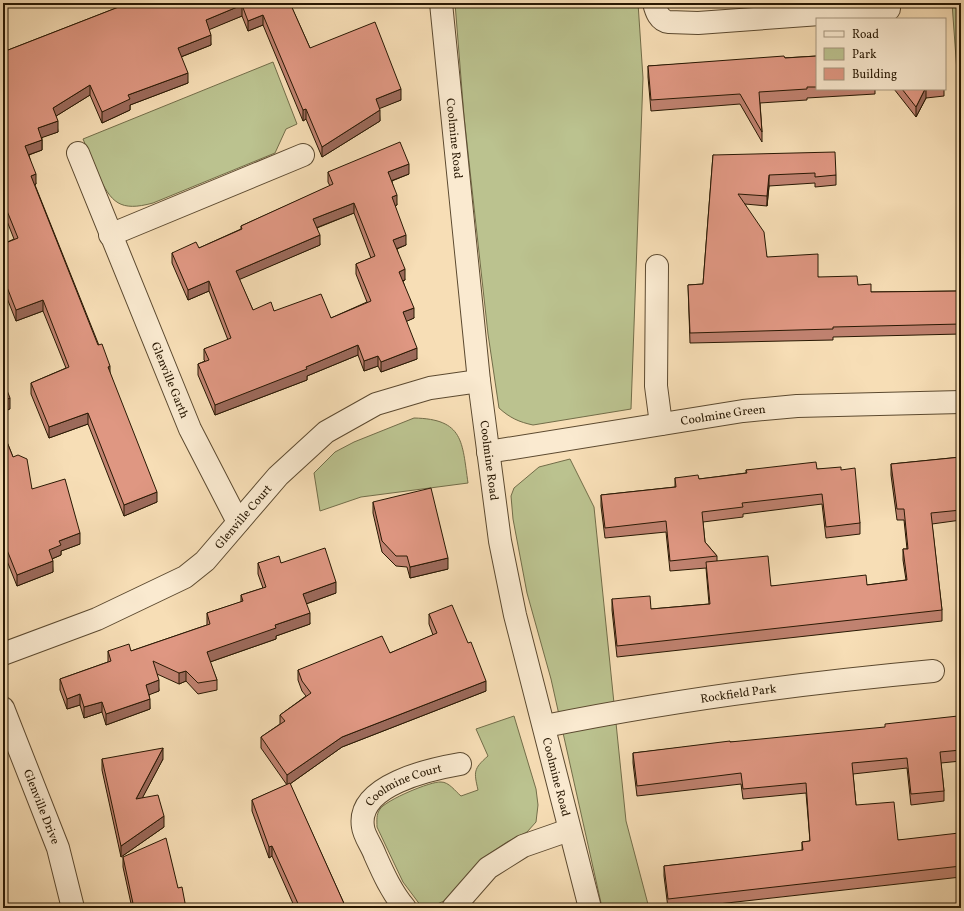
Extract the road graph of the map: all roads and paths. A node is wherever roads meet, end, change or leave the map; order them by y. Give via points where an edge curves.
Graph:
1 (441, 3) edge
2 (654, 3) edge
3 (889, 9) dead end
4 (78, 153) dead end
5 (303, 154) dead end
6 (110, 235) junction
7 (657, 266) dead end
8 (479, 381) junction
9 (961, 402) edge
10 (661, 424) junction
11 (488, 452) junction
12 (238, 522) junction
13 (3, 654) edge
14 (933, 671) dead end
15 (3, 708) edge
16 (544, 726) junction
17 (460, 764) dead end
18 (569, 830) junction
19 (73, 908) edge
20 (405, 908) edge
21 (453, 908) edge
22 (590, 908) edge

1 - 8 street, Coolmine Road
2 - 3 street via 657,15 665,22 698,23
4 - 6 street, Glenville Garth
5 - 6 street
6 - 12 street, Glenville Garth via 190,429
7 - 10 street via 656,386
8 - 11 street, Coolmine Road
8 - 12 street, Glenville Court via 430,388 376,404 326,432 278,476
9 - 10 street, Coolmine Green via 797,406 743,411
10 - 11 street, Coolmine Green
11 - 16 street, Coolmine Road via 500,541 515,615
12 - 13 street, Glenville Court via 205,561 185,578 96,619
14 - 16 street, Rockfield Park via 724,694
15 - 19 street, Glenville Drive via 58,848
16 - 18 street, Coolmine Road
17 - 20 street, Coolmine Court via 432,769 383,789 364,810 363,827 392,888
18 - 21 street via 524,846 488,868
18 - 22 street, Coolmine Road

